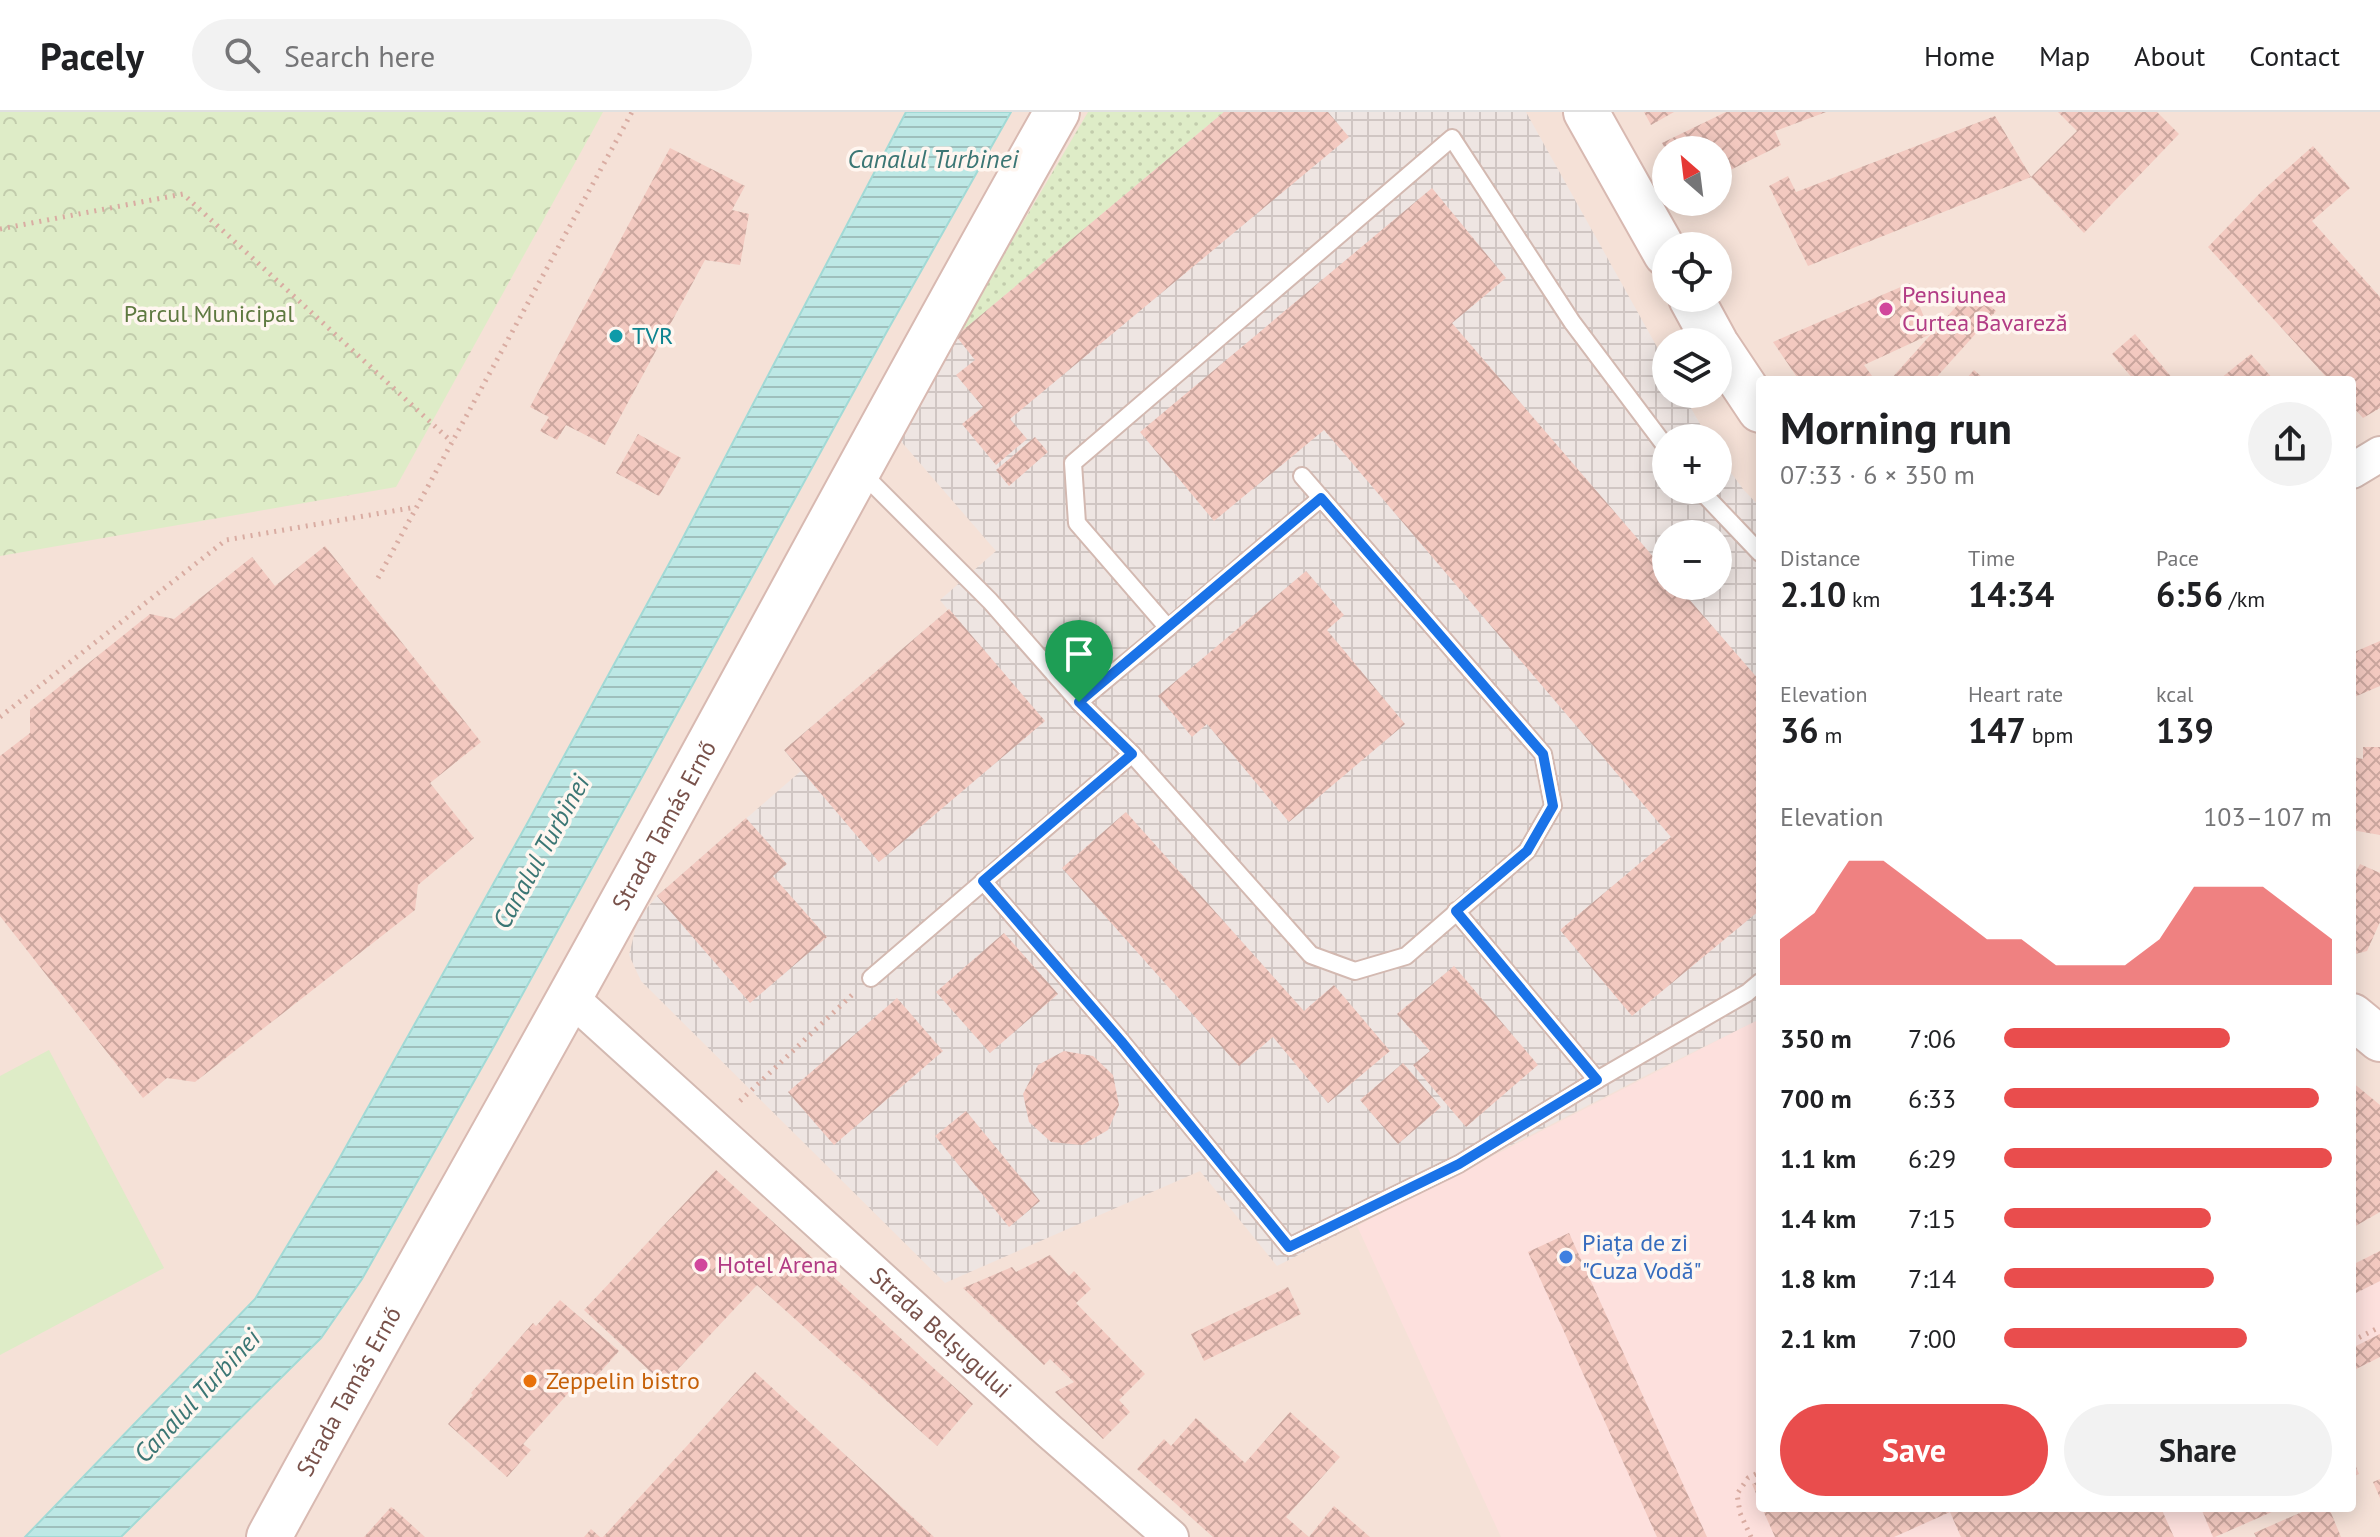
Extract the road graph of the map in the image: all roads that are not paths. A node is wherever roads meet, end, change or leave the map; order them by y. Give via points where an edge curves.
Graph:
1 (1057, 112) edge
2 (1586, 112) edge
3 (1654, 232) edge
4 (1732, 367) edge
5 (1756, 404) edge
6 (1652, 428) edge
7 (865, 454) junction
8 (1302, 476) dead end
9 (1321, 498) junction
10 (1713, 504) edge
11 (1756, 549) edge
12 (1168, 628) junction
13 (1079, 702) junction
14 (1132, 754) junction
15 (983, 881) junction
16 (1456, 911) junction
17 (871, 978) road end
18 (1756, 985) edge
19 (570, 997) junction
20 (2356, 1019) edge
21 (2380, 1039) edge
22 (1597, 1080) junction
23 (269, 1537) edge
24 (1171, 1537) edge

1 - 7 main road, Strada Tamás Ernő
2 - 3 main road
4 - 5 main road
6 - 12 lane via 1572,322 1452,138 1073,463 1077,523
7 - 13 lane via 869,480 990,601
7 - 19 main road, Strada Tamás Ernő
8 - 9 lane
9 - 12 lane
9 - 16 lane via 1543,754 1553,806 1527,851
10 - 11 lane
12 - 13 lane
13 - 14 lane
14 - 15 lane
14 - 16 lane via 1311,955 1355,971 1406,956
15 - 17 lane
15 - 22 lane via 1289,1247 1459,1164
16 - 22 lane
18 - 22 lane
19 - 23 main road, Strada Tamás Ernő
19 - 24 street, Strada Belșugului
20 - 21 main road

